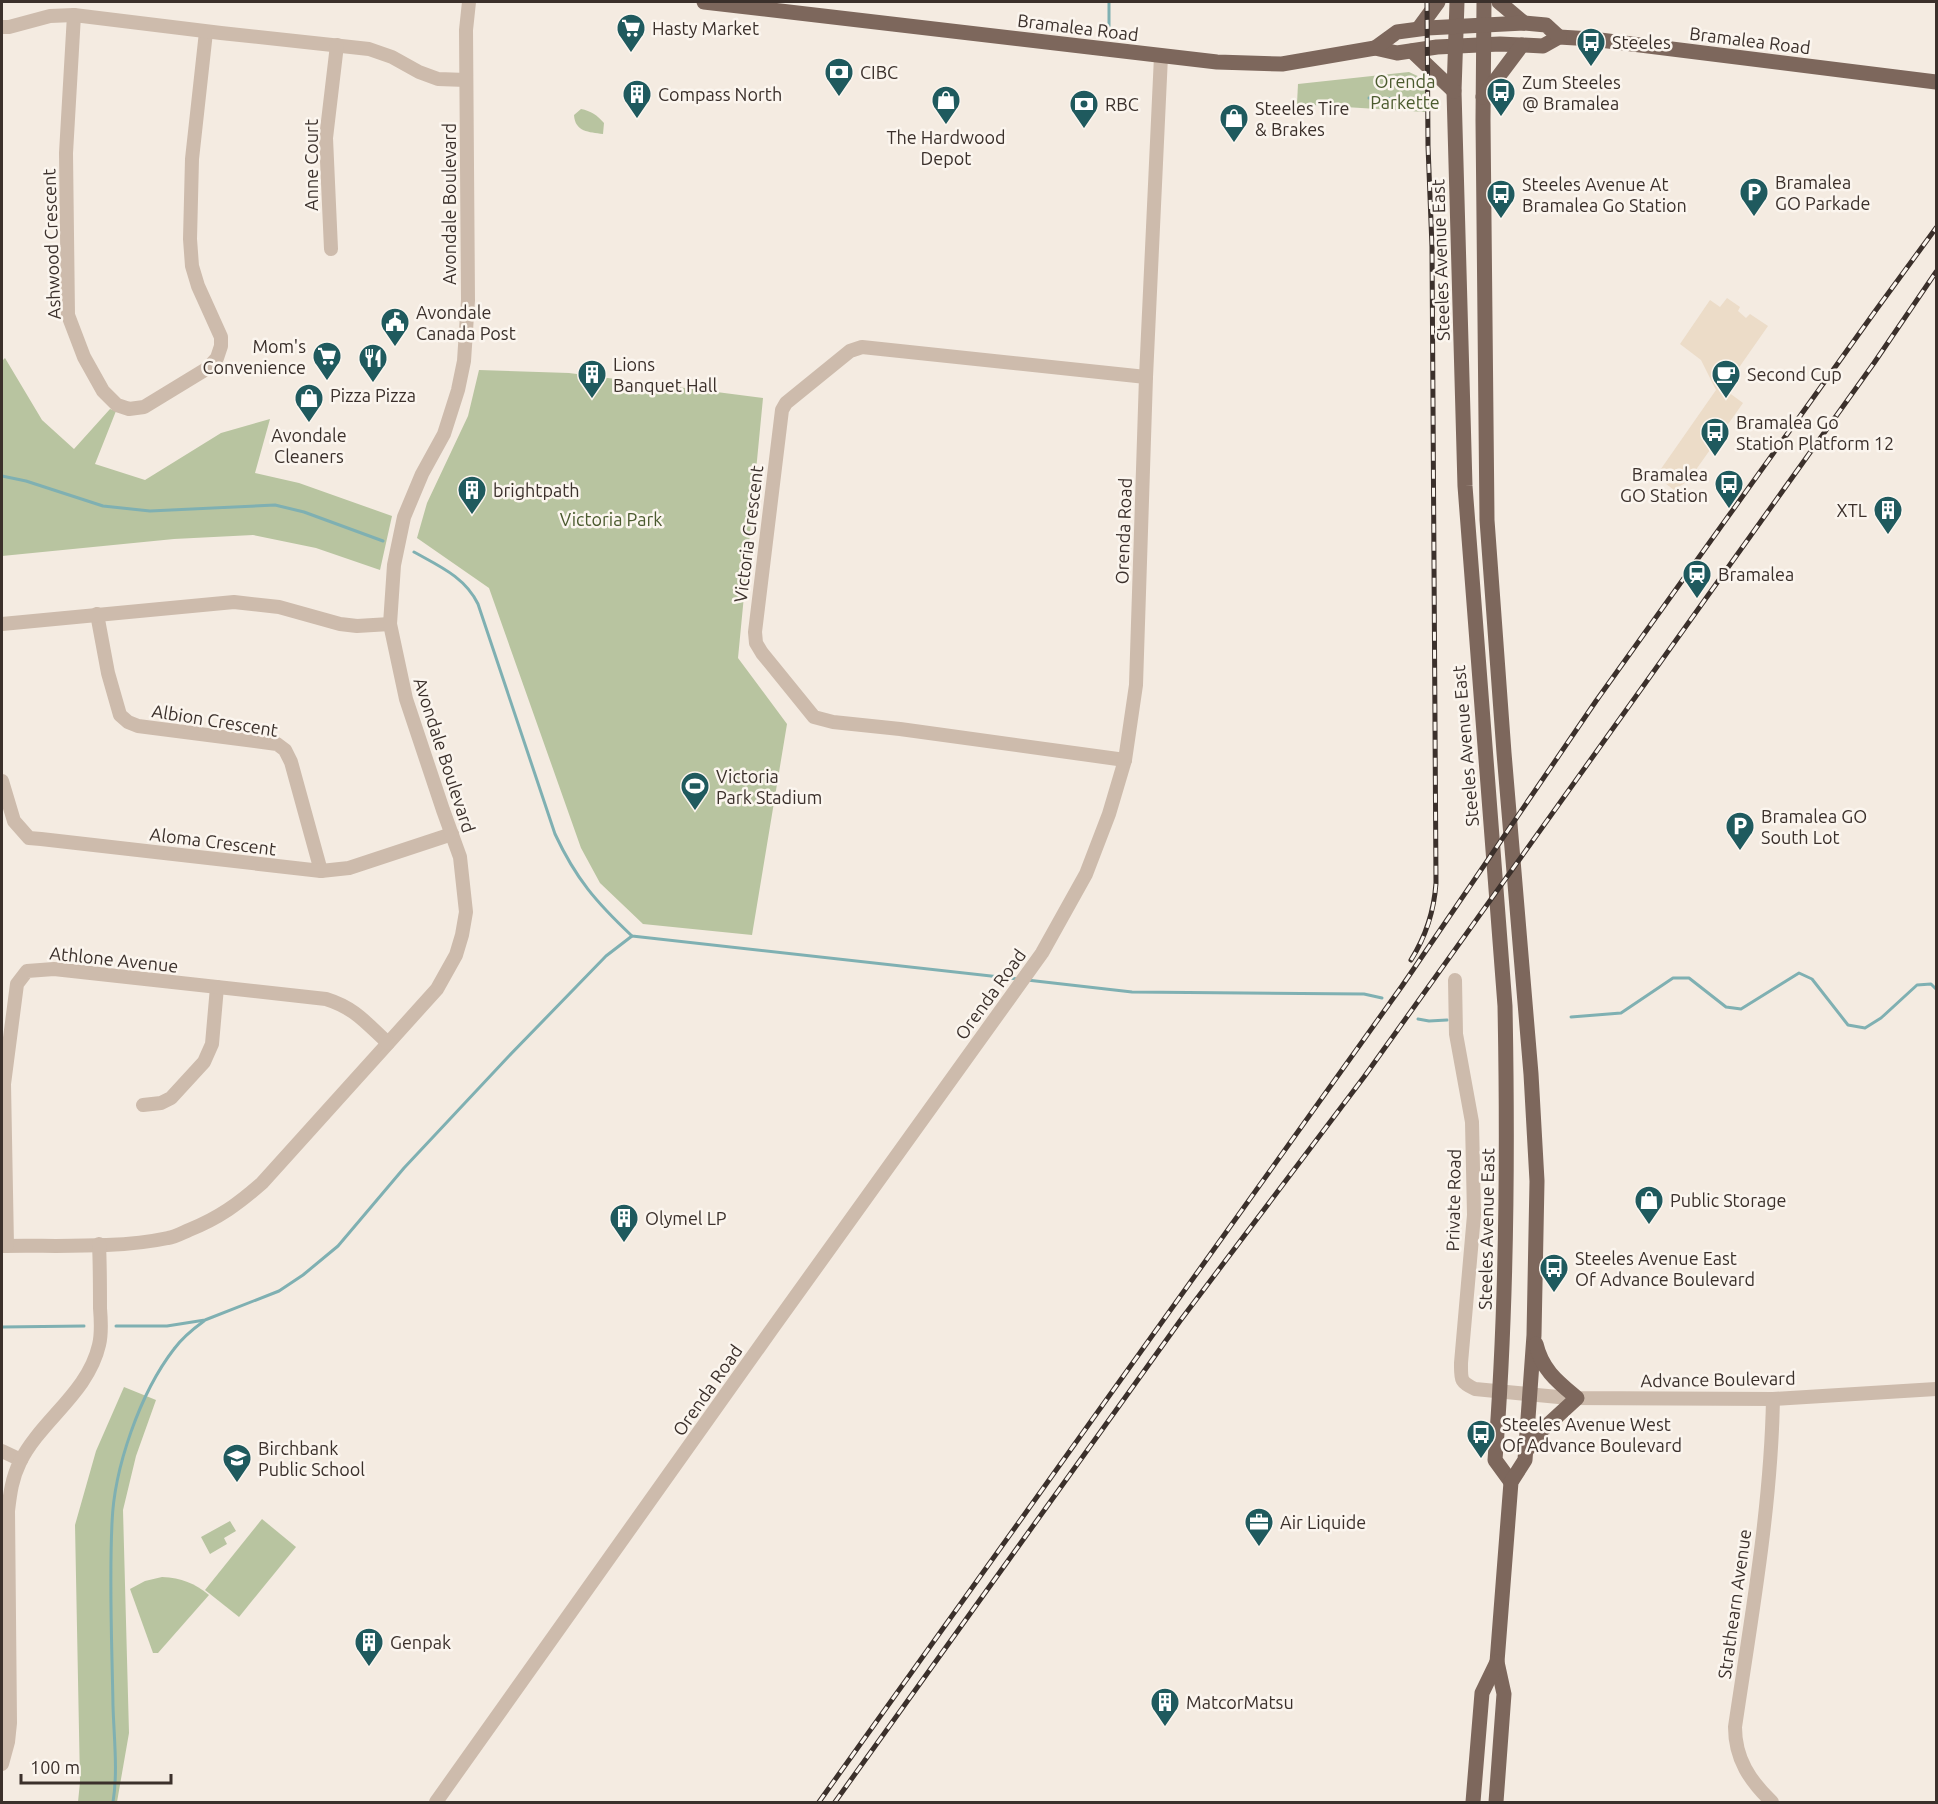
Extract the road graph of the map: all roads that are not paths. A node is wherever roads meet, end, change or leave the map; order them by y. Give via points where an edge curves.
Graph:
1 (470, 2) edge
2 (704, 2) edge
3 (1438, 2) edge
4 (1457, 2) edge
5 (1484, 2) edge
6 (1499, 2) edge
7 (810, 7) edge
8 (74, 15) junction
9 (1524, 23) junction
10 (1484, 25) junction
11 (1456, 26) junction
12 (2, 27) edge
13 (1419, 28) junction
14 (206, 32) junction
15 (1559, 37) junction
16 (337, 45) junction
17 (1483, 45) junction
18 (1522, 45) junction
19 (1456, 46) junction
20 (1375, 48) junction
21 (1413, 51) junction
22 (1161, 56) junction
23 (466, 80) junction
24 (1936, 82) edge
25 (1454, 91) junction
26 (1483, 97) junction
27 (331, 249) dead end
28 (1146, 377) junction
29 (1487, 520) junction
30 (1466, 522) junction
31 (97, 614) junction
32 (2, 624) edge
33 (390, 624) junction
34 (1125, 760) junction
35 (2, 781) edge
36 (452, 834) junction
37 (321, 871) junction
38 (1455, 980) dead end
39 (217, 987) junction
40 (388, 1043) junction
41 (143, 1105) dead end
42 (99, 1244) junction
43 (4, 1246) edge
44 (1534, 1335) junction
45 (1936, 1389) edge
46 (1499, 1392) junction
47 (1530, 1394) junction
48 (1577, 1398) junction
49 (1773, 1399) junction
50 (2, 1451) edge
51 (1526, 1451) junction
52 (21, 1460) junction
53 (1511, 1482) junction
54 (1497, 1662) junction
55 (2, 1764) edge
56 (436, 1803) edge
57 (1473, 1803) edge
58 (1496, 1803) edge
59 (1772, 1803) edge

1 - 23 street, Avondale Boulevard
2 - 7 main road, Bramalea Road
3 - 13 main road
4 - 11 main road, Steeles Avenue East
5 - 10 main road, Steeles Avenue East
6 - 9 main road
7 - 22 main road, Bramalea Road
8 - 12 street
8 - 14 street
8 - 14 street, Ashwood Crescent via 66,153 68,315 84,357 103,391 117,405 129,409 144,407 208,368 221,346 216,323 192,266 190,239 192,159
9 - 10 main road, Bramalea Road
9 - 15 main road, Bramalea Road via 1546,25
10 - 11 main road, Bramalea Road
10 - 17 main road, Steeles Avenue East
11 - 13 main road, Bramalea Road
11 - 19 main road, Steeles Avenue East
13 - 20 main road, Bramalea Road via 1397,32
14 - 16 street
15 - 18 main road, Bramalea Road via 1543,46
15 - 24 main road, Bramalea Road
16 - 23 street via 369,49 438,79
16 - 27 street, Anne Court via 326,138
17 - 18 main road, Bramalea Road
17 - 19 main road, Bramalea Road
17 - 26 main road, Steeles Avenue East
18 - 26 main road
19 - 21 main road, Bramalea Road
19 - 25 main road, Steeles Avenue East
20 - 21 main road, Bramalea Road via 1397,53
20 - 22 main road, Bramalea Road via 1282,64
21 - 25 main road
22 - 28 street, Orenda Road
23 - 33 street, Avondale Boulevard via 468,300 464,361 444,434 424,468 404,517 394,565
25 - 30 main road, Steeles Avenue East
26 - 29 main road, Steeles Avenue East
28 - 34 street, Orenda Road via 1136,685
28 - 34 street, Victoria Crescent via 862,347 850,351 782,410 755,632 762,653 814,717
29 - 30 main road
29 - 44 main road, Steeles Avenue East via 1531,1074 1537,1181
30 - 46 main road, Steeles Avenue East via 1503,967 1506,1246
31 - 32 street
31 - 33 street via 234,602 279,608 357,627
31 - 37 street, Albion Crescent via 120,715 128,722 277,744 285,750
33 - 36 street, Avondale Boulevard via 406,699
34 - 56 street, Orenda Road via 1086,874 1032,967
35 - 37 street, Aloma Crescent via 14,821 29,838
36 - 37 street, Aloma Crescent via 349,868
36 - 40 street, Avondale Boulevard via 460,857 466,912 456,955 437,989
38 - 46 street, Private Road via 1456,1034 1472,1122 1474,1215 1461,1379 1475,1389
39 - 40 street, Athlone Avenue via 343,1004
39 - 41 street via 212,1044 204,1062 171,1098
39 - 43 street, Athlone Avenue via 54,969 27,971 20,978 4,1084
40 - 42 street, Avondale Boulevard via 238,1204 207,1223 170,1238
42 - 43 street, Avondale Boulevard
42 - 52 street via 99,1345 78,1388
44 - 47 main road, Steeles Avenue East
44 - 48 main road via 1539,1358 1553,1378
45 - 49 street, Advance Boulevard
46 - 47 street, Advance Boulevard
46 - 53 main road, Steeles Avenue East via 1495,1460
47 - 48 street, Advance Boulevard
47 - 51 main road, Steeles Avenue East
48 - 49 street, Advance Boulevard
48 - 51 main road via 1540,1432
49 - 59 street, Strathearn Avenue via 1766,1509 1735,1727 1737,1752 1746,1772
50 - 52 street
51 - 53 main road, Steeles Avenue East via 1525,1460
52 - 55 street via 10,1490 8,1511 10,1723
53 - 54 main road, Steeles Avenue East
54 - 57 main road, Steeles Avenue East via 1482,1693
54 - 58 main road, Steeles Avenue East via 1504,1694

